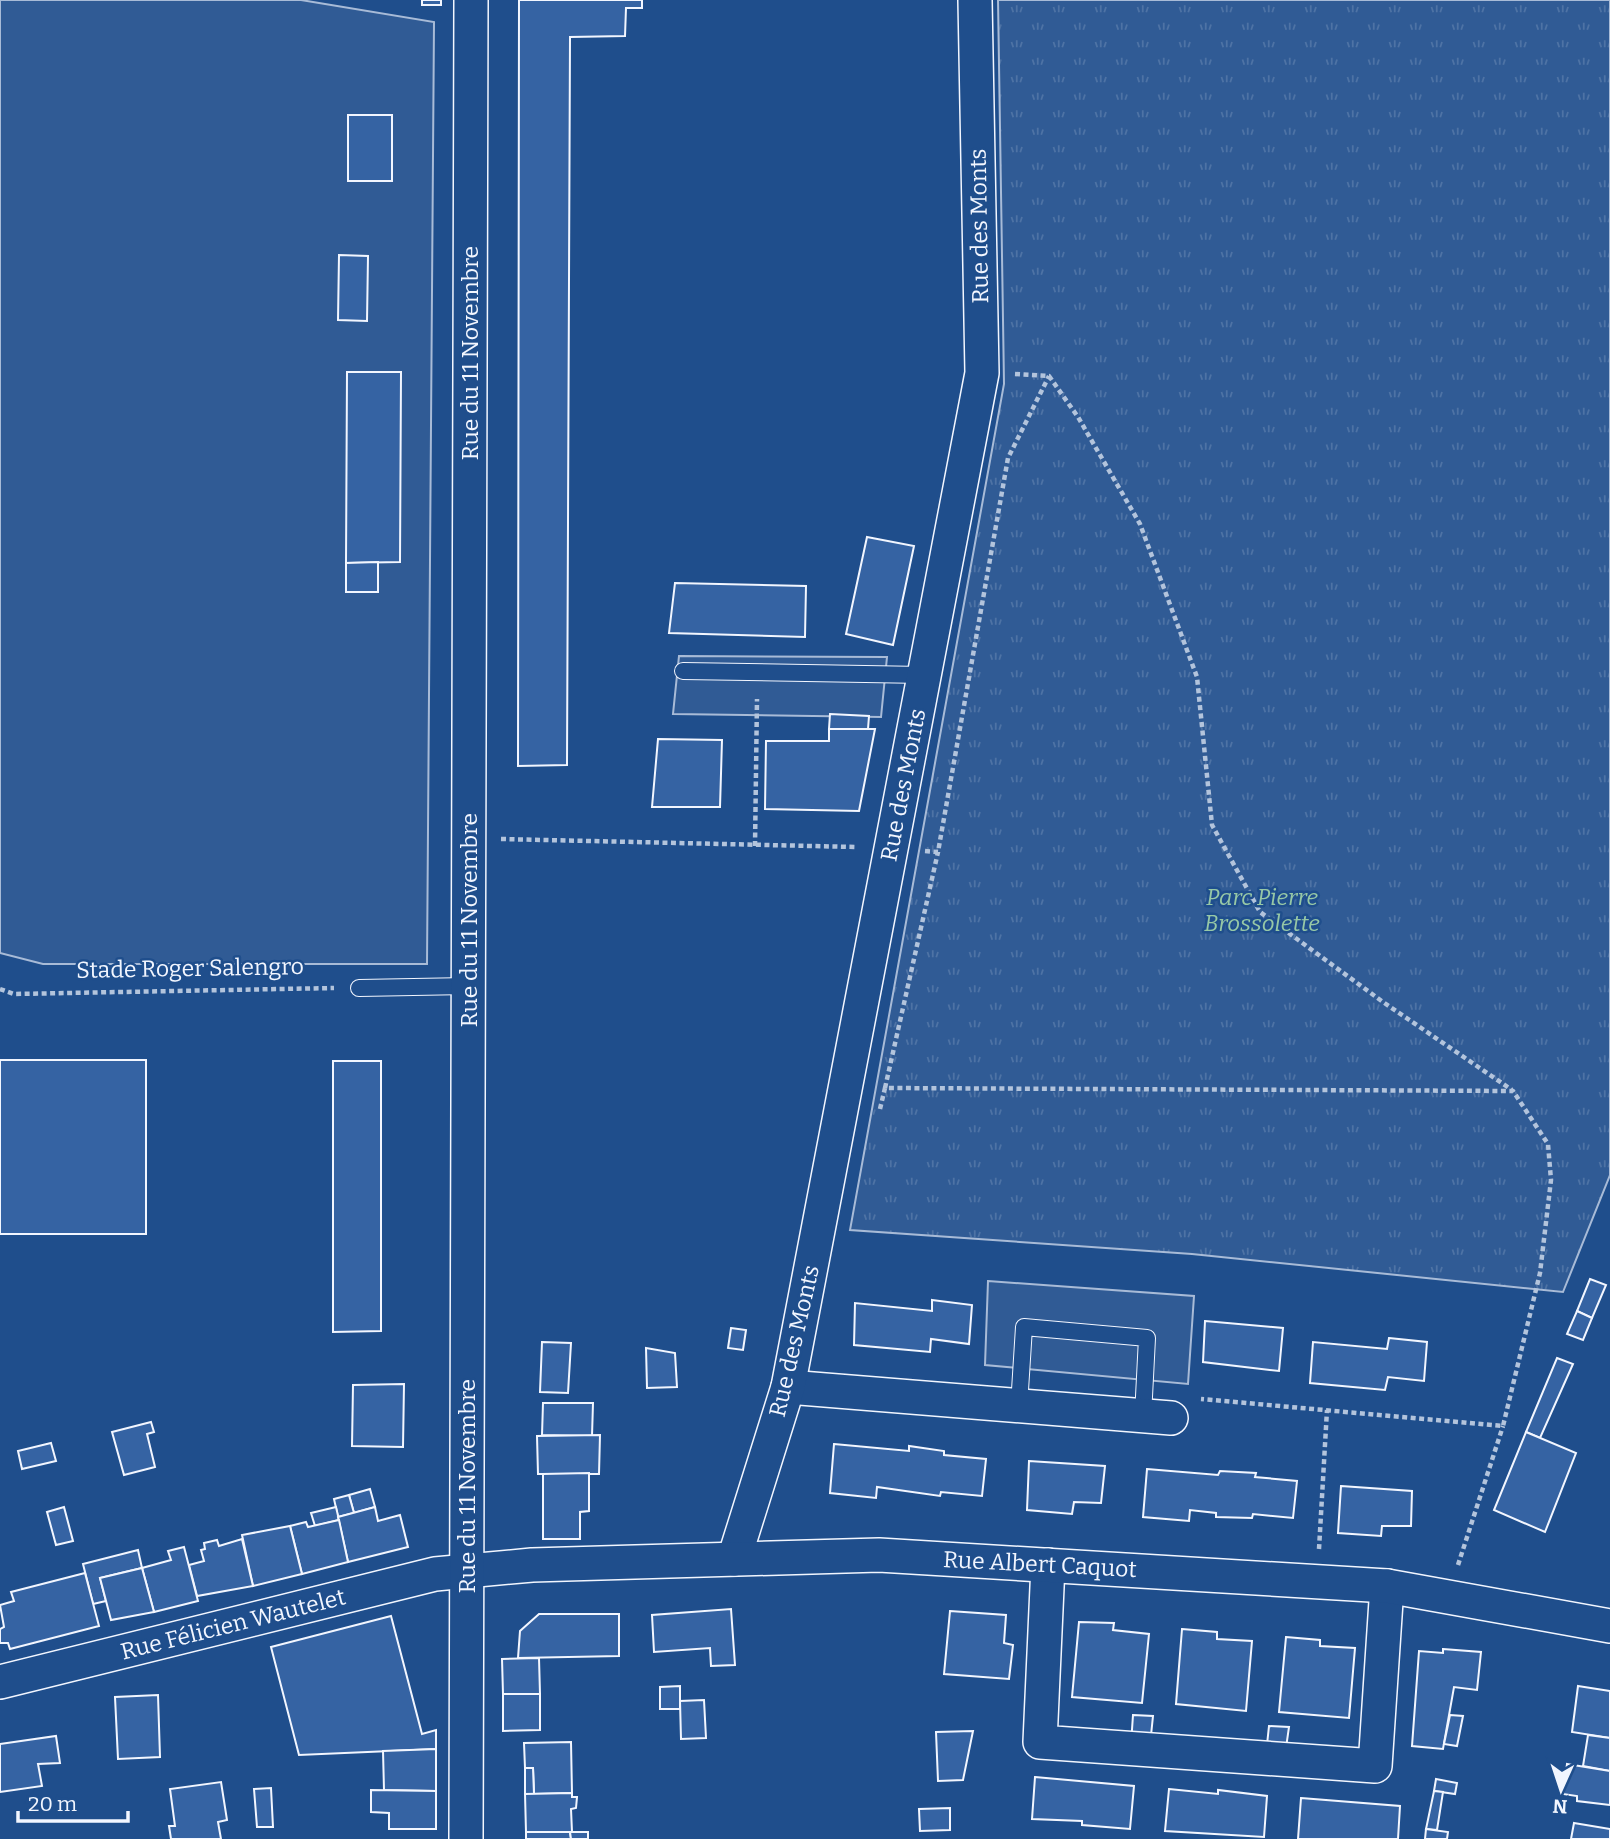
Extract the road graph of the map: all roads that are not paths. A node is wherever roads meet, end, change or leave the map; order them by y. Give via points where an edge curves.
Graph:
1 (471, 0) edge
2 (975, 0) edge
3 (683, 671) dead end
4 (924, 675) junction
5 (468, 986) junction
6 (359, 988) road end
7 (788, 1387) junction
8 (1020, 1406) junction
9 (1157, 1417) joint
10 (734, 1559) junction
11 (1048, 1565) junction
12 (467, 1569) junction
13 (1387, 1586) junction
14 (1610, 1626) edge
15 (0, 1682) edge
16 (466, 1839) edge

1 - 5 street, Rue du 11 Novembre
2 - 4 street, Rue des Monts via 982,373
3 - 4 lane
4 - 7 street, Rue des Monts
5 - 6 lane
5 - 12 street, Rue du 11 Novembre
7 - 8 street
7 - 10 street, Rue des Monts
8 - 9 street
8 - 9 lane via 1024,1327 1038,1328 1147,1338
10 - 11 street, Rue Albert Caquot via 879,1555
10 - 12 street, Rue Albert Caquot
11 - 13 street, Rue Albert Caquot
11 - 13 street via 1040,1742 1375,1766
12 - 15 street, Rue Félicien Wautelet
12 - 16 street, Rue du 11 Novembre
13 - 14 street, Rue Albert Caquot

